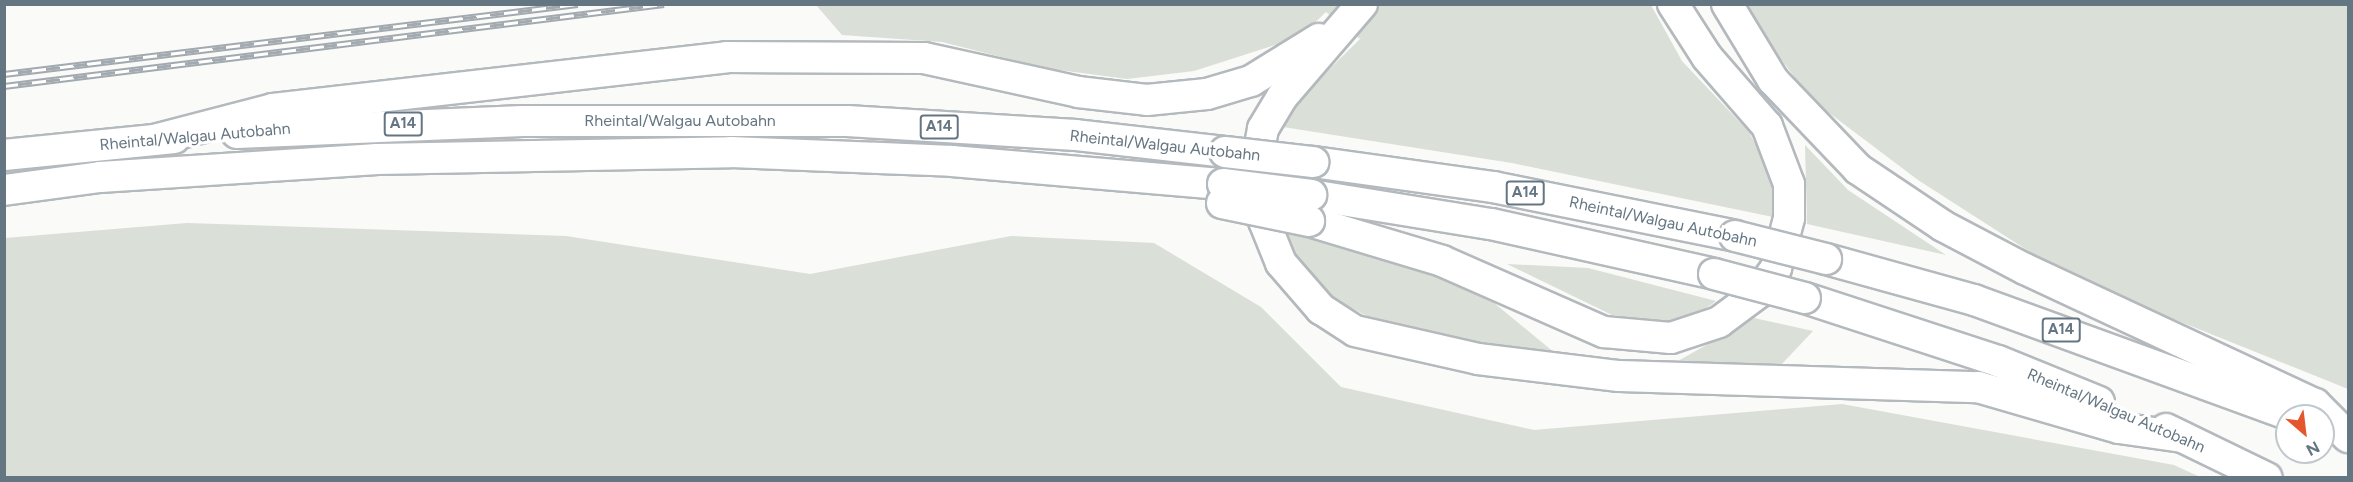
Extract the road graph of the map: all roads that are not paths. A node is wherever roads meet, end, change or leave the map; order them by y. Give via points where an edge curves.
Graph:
1 (1673, 4) edge
2 (1727, 4) edge
3 (1357, 9) edge
4 (154, 140) junction
5 (4, 155) edge
6 (4, 190) edge
7 (1310, 208) junction
8 (2275, 410) edge
9 (2182, 437) junction
10 (2349, 437) edge
11 (2267, 477) edge

1 - 7 highway via 1707,57 1767,126 1789,184 1789,218 1776,268 1758,293 1719,322 1671,338 1604,332
2 - 10 highway via 1773,80 1858,169 1944,226 2025,269 2315,404
3 - 4 highway via 1251,81 1207,94 1147,100 1078,92 924,58 727,57 273,109
3 - 9 highway via 1282,97 1263,129 1255,171 1264,221 1281,263 1321,309 1356,331 1478,359 1619,376 1978,387 2119,428
4 - 5 highway, Rheintal/Walgau Autobahn / A14
4 - 8 highway, Rheintal/Walgau Autobahn / A14, bridge via 323,126 859,122 1076,135 1313,162 1493,187 1735,236 1826,259 1974,300
6 - 7 highway, Rheintal/Walgau Autobahn / A14, bridge via 244,167 566,154 731,152 1164,177 1222,194
7 - 9 highway, Rheintal/Walgau Autobahn / A14, bridge via 1513,228 1714,274 1805,298 1998,361
9 - 11 highway, Rheintal/Walgau Autobahn / A14

